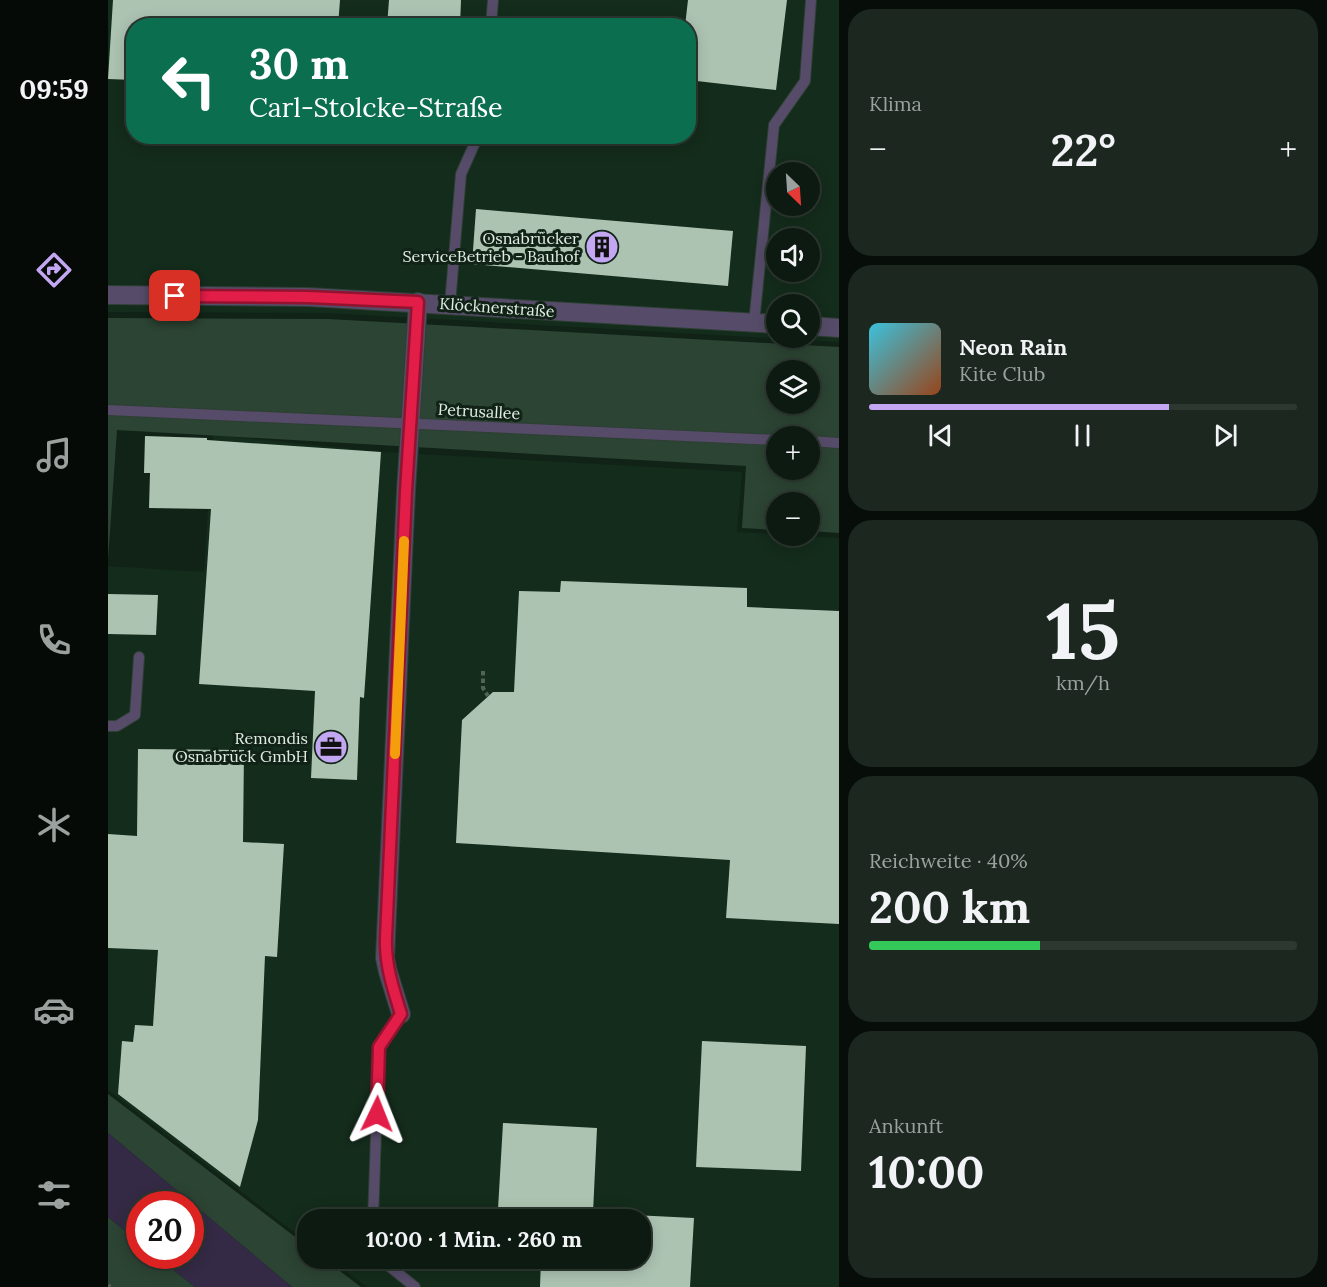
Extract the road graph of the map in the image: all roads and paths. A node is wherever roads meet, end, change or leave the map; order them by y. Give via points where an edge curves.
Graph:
1 (493, 0) edge
2 (812, 0) edge
3 (492, 18) edge
4 (474, 144) edge
5 (108, 295) edge
6 (418, 302) junction
7 (450, 304) junction
8 (754, 322) junction
9 (766, 323) edge
10 (820, 327) edge
11 (839, 328) edge
12 (108, 410) edge
13 (409, 423) junction
14 (766, 439) edge
15 (820, 441) edge
16 (839, 442) edge
17 (139, 657) dead end
18 (483, 671) dead end
19 (488, 696) dead end
20 (108, 726) edge
21 (401, 1014) joint
22 (373, 1209) edge
23 (393, 1269) edge
24 (415, 1287) edge

1 - 3 lane
2 - 8 lane via 805,81 774,125
4 - 7 lane via 461,174
5 - 6 street, Klöcknerstraße
6 - 7 street, Klöcknerstraße
6 - 13 street
7 - 8 street, Klöcknerstraße
8 - 9 street, Klöcknerstraße
10 - 11 street
12 - 13 lane, Petrusallee
13 - 14 lane, Petrusallee
13 - 21 street via 386,958
15 - 16 lane
17 - 20 lane via 135,715 117,726
18 - 19 path via 483,688
21 - 22 lane via 379,1047
23 - 24 lane

